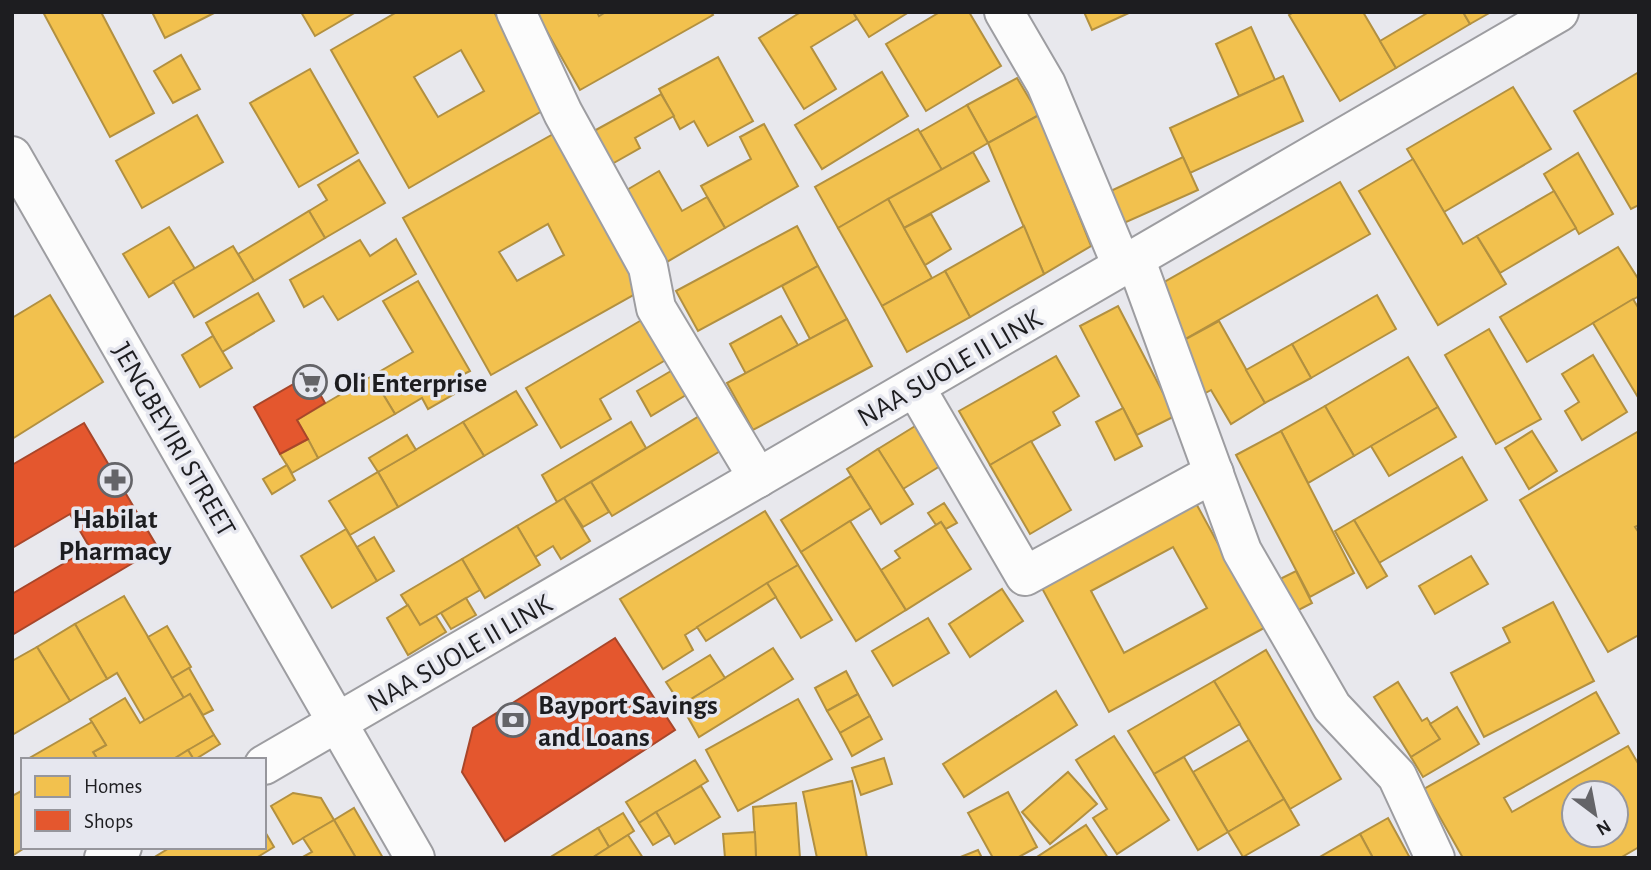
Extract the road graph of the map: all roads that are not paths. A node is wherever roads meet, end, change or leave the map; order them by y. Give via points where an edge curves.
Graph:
1 (516, 12) edge
2 (1004, 12) edge
3 (1559, 12) edge
4 (12, 156) edge
5 (1129, 262) junction
6 (915, 387) junction
7 (1213, 473) junction
8 (758, 478) junction
9 (339, 722) junction
10 (266, 764) edge
11 (415, 858) edge
12 (1435, 858) edge

1 - 8 street via 563,113 648,267 656,308
2 - 5 street via 1046,84
3 - 5 street, NAA SUOLE II LINK
4 - 9 street, JENGBEYIRI STREET
5 - 6 street, NAA SUOLE II LINK
5 - 7 street
6 - 7 street via 1025,576
6 - 8 street, NAA SUOLE II LINK
7 - 12 street via 1242,551 1325,695 1397,776
8 - 9 street, NAA SUOLE II LINK
9 - 10 street, NAA SUOLE II LINK
9 - 11 street, JENGBEYIRI STREET

